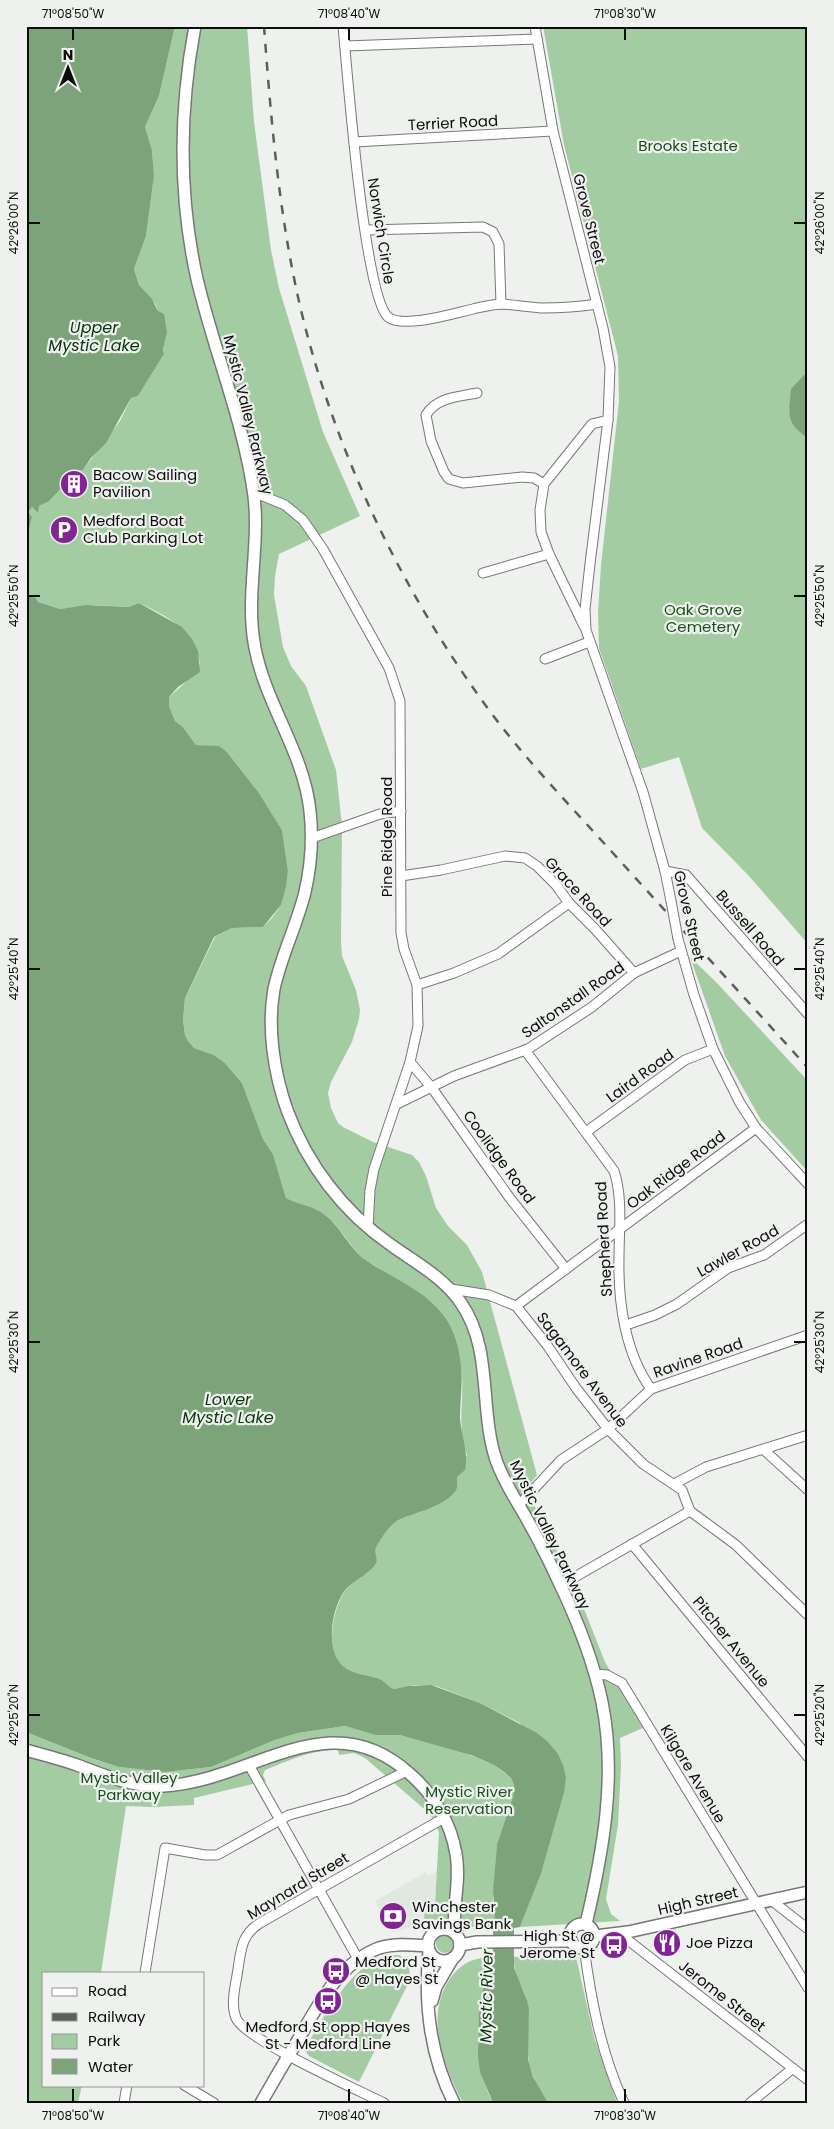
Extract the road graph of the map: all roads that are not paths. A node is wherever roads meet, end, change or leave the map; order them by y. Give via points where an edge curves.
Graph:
1 (195, 26) edge
2 (343, 26) edge
3 (535, 26) edge
4 (536, 39) junction
5 (345, 46) junction
6 (552, 131) junction
7 (354, 142) junction
8 (366, 230) junction
9 (501, 304) junction
10 (597, 304) junction
11 (477, 393) dead end
12 (608, 420) junction
13 (544, 484) junction
14 (253, 492) junction
15 (549, 554) junction
16 (482, 573) dead end
17 (586, 630) junction
18 (589, 642) junction
19 (545, 659) dead end
20 (400, 811) junction
21 (312, 838) junction
22 (665, 870) junction
23 (401, 876) junction
24 (569, 904) junction
25 (681, 951) junction
26 (634, 973) junction
27 (416, 984) junction
28 (808, 1014) edge
29 (713, 1049) junction
30 (526, 1050) junction
31 (410, 1062) junction
32 (432, 1088) junction
33 (397, 1104) junction
34 (756, 1128) junction
35 (586, 1132) junction
36 (808, 1184) edge
37 (808, 1224) edge
38 (368, 1228) junction
39 (619, 1230) junction
40 (566, 1268) junction
41 (451, 1289) junction
42 (516, 1306) junction
43 (626, 1325) junction
44 (808, 1335) edge
45 (651, 1389) junction
46 (608, 1429) junction
47 (808, 1435) edge
48 (764, 1450) junction
49 (674, 1484) junction
50 (808, 1490) edge
51 (519, 1505) junction
52 (690, 1511) junction
53 (632, 1544) junction
54 (561, 1585) junction
55 (808, 1615) edge
56 (595, 1674) junction
57 (26, 1750) edge
58 (808, 1757) edge
59 (249, 1765) junction
60 (407, 1771) junction
61 (444, 1818) junction
62 (279, 1820) junction
63 (319, 1889) junction
64 (808, 1892) edge
65 (455, 1899) junction
66 (772, 1900) junction
67 (756, 1904) junction
68 (586, 1924) junction
69 (808, 1929) edge
70 (440, 1930) junction
71 (455, 1933) junction
72 (620, 1934) junction
73 (595, 1936) junction
74 (569, 1941) junction
75 (460, 1945) junction
76 (584, 1947) junction
77 (429, 1949) junction
78 (453, 1958) junction
79 (358, 1960) junction
80 (145, 1972) edge
81 (808, 1988) edge
82 (429, 2010) junction
83 (289, 2054) junction
84 (792, 2068) junction
85 (808, 2080) edge
86 (127, 2086) edge
87 (186, 2086) edge
88 (367, 2094) junction
89 (124, 2103) edge
90 (214, 2103) edge
91 (261, 2103) edge
92 (362, 2103) edge
93 (384, 2103) edge
94 (454, 2103) edge
95 (624, 2103) edge
96 (750, 2103) edge

1 - 14 main road, Mystic Valley Parkway via 182,122 182,182 186,216 197,278
2 - 5 street, Norwich Circle
3 - 4 street, Grove Street
4 - 5 street
4 - 6 street, Grove Street
5 - 7 street, Norwich Circle
6 - 7 street, Terrier Road
6 - 10 street, Grove Street
7 - 8 street, Norwich Circle
8 - 9 street via 482,227 493,232 499,244
8 - 9 street, Norwich Circle via 370,264 387,316 398,322 418,320
9 - 10 street, Norwich Circle via 574,308
10 - 12 street, Grove Street via 610,368
11 - 13 street via 434,404 426,415 431,441 449,479 463,483 522,477 534,478
12 - 13 street, Grove Street via 592,424
12 - 17 street, Grove Street via 585,609
13 - 15 street, Grove Street via 540,510
14 - 20 street, Pine Ridge Road via 285,505 303,520 323,549 389,668 400,701
14 - 21 main road, Mystic Valley Parkway via 256,544 251,615 256,651 303,773
15 - 16 street
15 - 17 street, Grove Street
17 - 18 street, Grove Street
18 - 19 street
18 - 22 street, Grove Street via 631,756
20 - 21 street via 380,814
20 - 23 street, Pine Ridge Road
21 - 38 main road, Mystic Valley Parkway via 304,894 274,991 273,1048 285,1103 305,1148 337,1197
22 - 25 street, Grove Street, bridge
22 - 28 street, Bussell Road via 686,875
23 - 24 street, Grace Road via 505,856 525,858 537,866
23 - 27 street, Pine Ridge Road via 400,933
24 - 26 street, Grace Road
24 - 27 street via 498,954 454,973
25 - 26 street, Saltonstall Road
25 - 29 street, Grove Street
26 - 30 street, Saltonstall Road via 592,1007
27 - 31 street, Pine Ridge Road via 418,1026
29 - 34 street, Grove Street
29 - 35 street, Laird Road via 684,1060
30 - 32 street, Saltonstall Road via 454,1076
30 - 35 street, Shepherd Road
31 - 32 street, Coolidge Road
31 - 33 street, Pine Ridge Road
32 - 33 street, Saltonstall Road
32 - 40 street, Coolidge Road via 510,1197
33 - 38 street, Pine Ridge Road via 374,1169
34 - 36 street, Grove Street
34 - 39 street, Oak Ridge Road
35 - 39 street, Shepherd Road via 614,1171
37 - 43 street, Lawler Road via 764,1255 728,1268 677,1304
38 - 41 main road, Mystic Valley Parkway
39 - 40 street, Oak Ridge Road
39 - 43 street, Shepherd Road via 619,1295
40 - 42 street, Oak Ridge Road
41 - 42 street, Sagamore Avenue via 489,1295
41 - 51 main road, Mystic Valley Parkway via 476,1332 494,1455
42 - 46 street, Sagamore Avenue
43 - 45 street, Shepherd Road via 635,1361
44 - 45 street, Ravine Road
45 - 46 street, Ravine Road
46 - 49 street, Sagamore Avenue via 643,1464
46 - 51 street, Ravine Road via 561,1460
47 - 48 street
48 - 49 street via 706,1467
48 - 50 street
49 - 52 street, Sagamore Avenue via 682,1490
51 - 54 main road, Mystic Valley Parkway
52 - 53 street
52 - 55 street, Sagamore Avenue via 736,1545
53 - 54 street
53 - 58 street, Pitcher Avenue
54 - 56 main road, Mystic Valley Parkway
56 - 67 street, Kilgore Avenue via 608,1675 622,1683
56 - 68 main road, Mystic Valley Parkway via 605,1723 608,1788 603,1836
57 - 59 main road via 116,1780 147,1786 195,1782
59 - 60 main road via 313,1744 342,1742 375,1751
59 - 62 street
60 - 61 main road via 427,1791
60 - 62 street via 348,1799
61 - 63 street, Maynard Street
61 - 65 main road via 456,1854 458,1878
62 - 63 street
62 - 80 street via 217,1855 165,1848
63 - 79 street
63 - 83 street, Maynard Street via 252,1928 242,1945 233,2010 237,2020 255,2036
64 - 66 main road, High Street
65 - 70 main road
65 - 71 main road
66 - 67 main road, High Street
66 - 69 street
67 - 72 main road, High Street
67 - 81 street, Kilgore Avenue
68 - 73 main road via 593,1929
68 - 74 main road via 571,1929
70 - 71 main road via 448,1929
70 - 77 main road via 430,1937
71 - 75 main road
72 - 73 main road, High Street
72 - 84 street, Jerome Street
73 - 76 main road via 592,1943
74 - 75 main road
74 - 76 main road via 576,1947
75 - 78 main road via 458,1954
76 - 95 street via 596,2019
77 - 78 main road via 438,1960
77 - 79 main road via 397,1944 378,1948
77 - 82 main road
78 - 82 main road via 436,1987
79 - 83 main road via 331,1987
82 - 94 main road via 430,2032 439,2070
83 - 88 street, Maynard Street
83 - 91 main road
84 - 85 street, Jerome Street
84 - 96 street
86 - 89 street
87 - 90 street
88 - 92 street
88 - 93 street, Maynard Street

